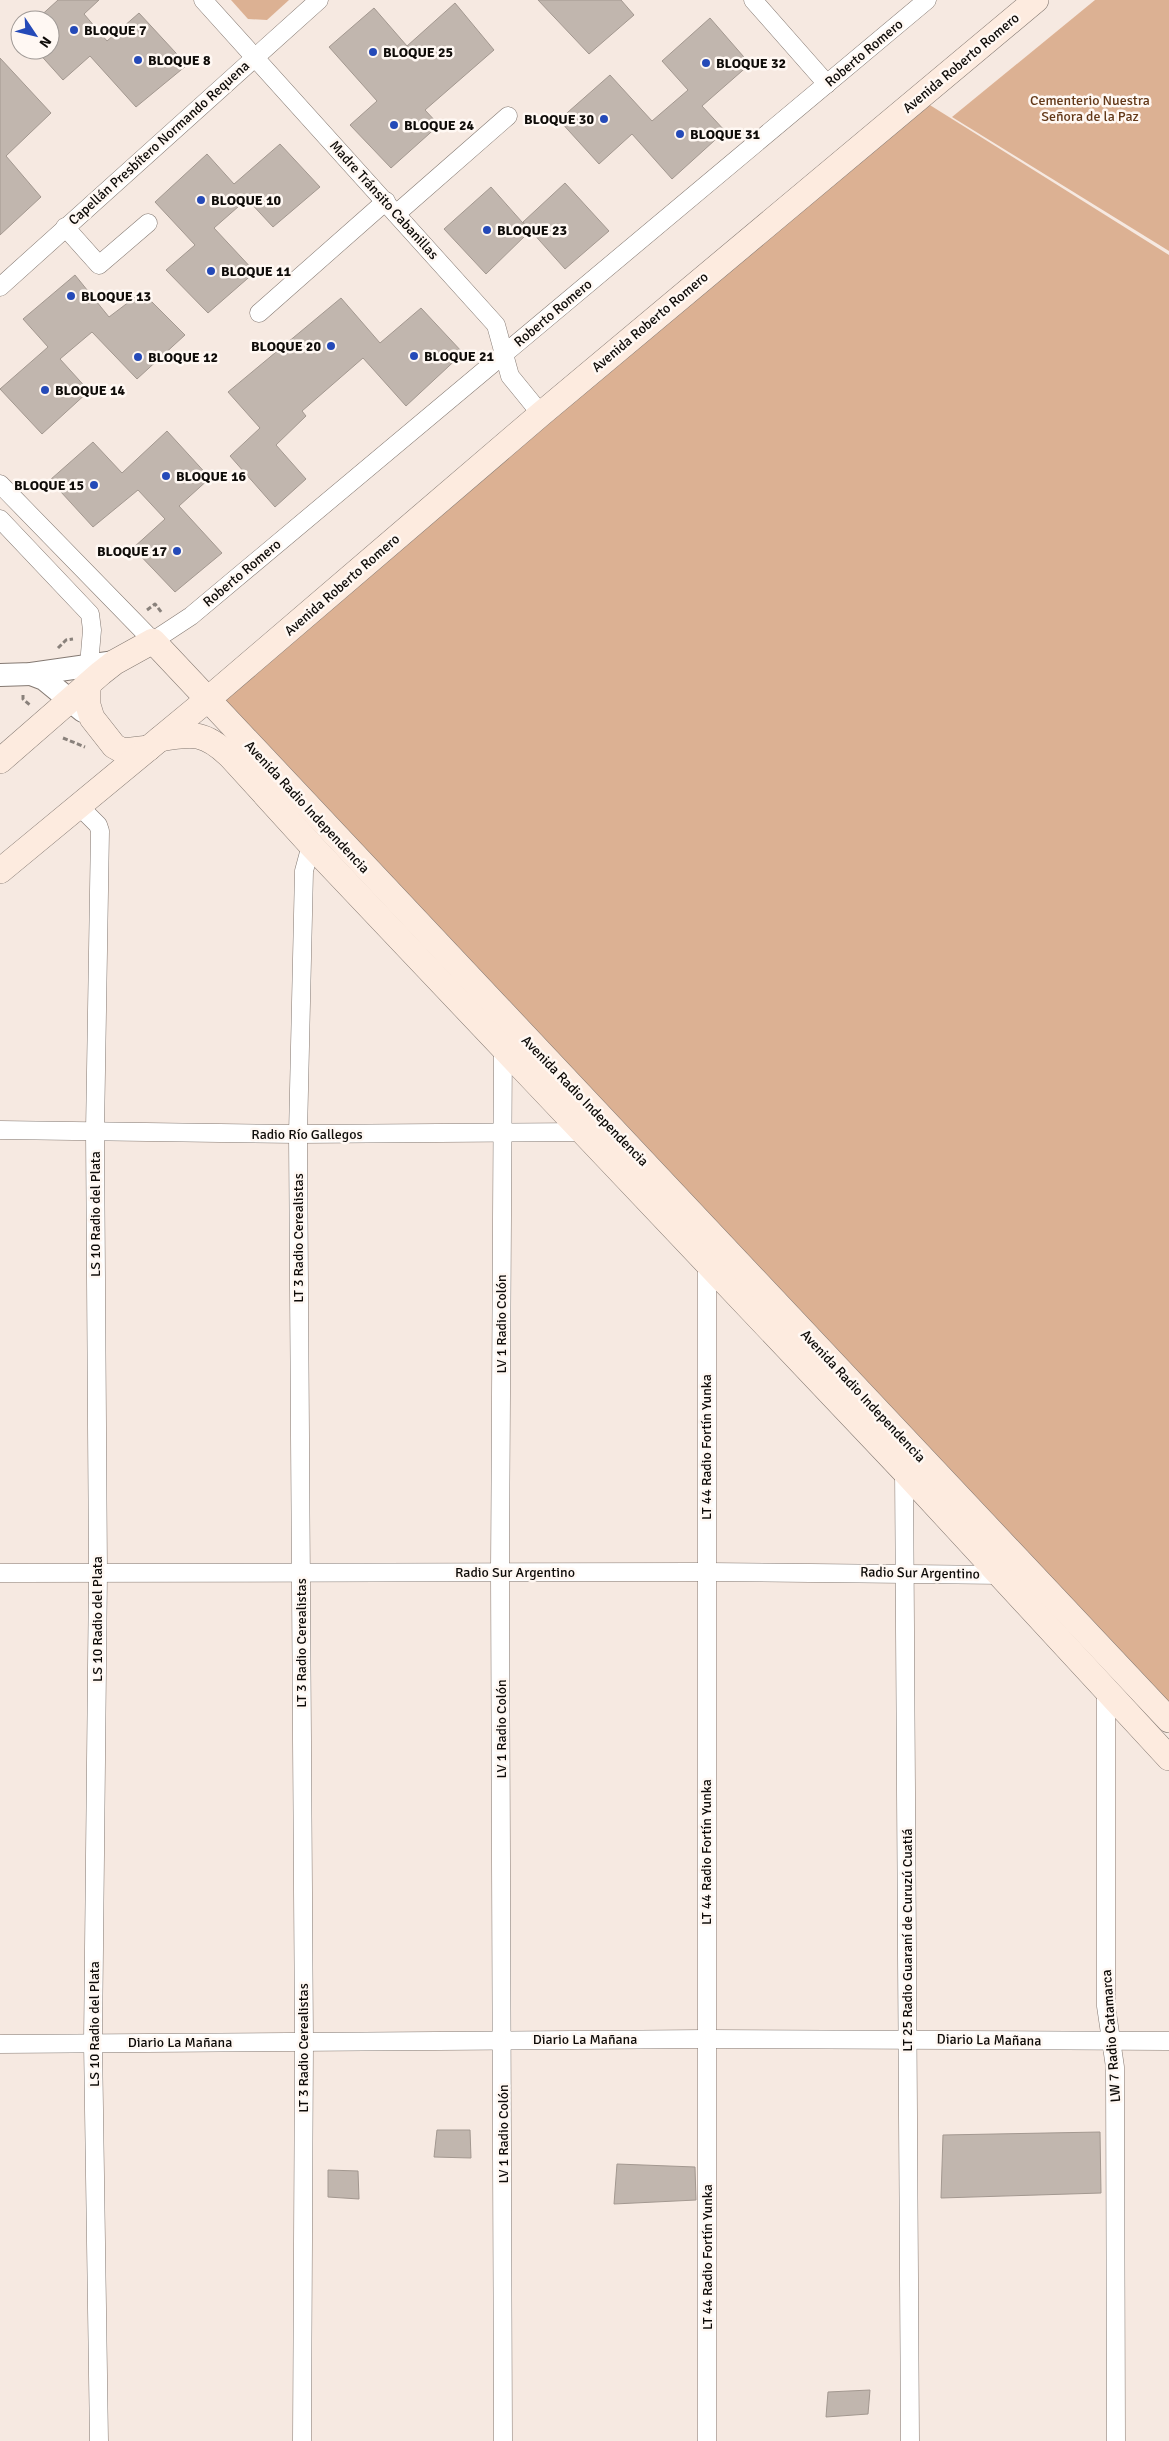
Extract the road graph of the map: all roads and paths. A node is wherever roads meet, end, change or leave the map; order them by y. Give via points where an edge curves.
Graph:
1 (203, 0) edge
2 (319, 0) edge
3 (753, 0) edge
4 (928, 0) edge
5 (1036, 0) edge
6 (254, 56) junction
7 (826, 84) junction
8 (508, 116) dead end
9 (391, 208) junction
10 (148, 224) dead end
11 (65, 227) junction
12 (0, 286) edge
13 (259, 313) dead end
14 (504, 354) junction
15 (541, 414) junction
16 (0, 484) edge
17 (0, 519) edge
18 (153, 641) junction
19 (268, 649) junction
20 (179, 670) junction
21 (31, 674) junction
22 (0, 675) edge
23 (83, 684) junction
24 (207, 700) junction
25 (154, 744) junction
26 (0, 761) edge
27 (78, 805) junction
28 (311, 845) junction
29 (0, 871) edge
30 (504, 1016) junction
31 (503, 1047) junction
32 (0, 1130) edge
33 (95, 1131) junction
34 (582, 1132) junction
35 (615, 1132) junction
36 (501, 1133) junction
37 (298, 1134) junction
38 (707, 1263) junction
39 (903, 1438) junction
40 (904, 1472) junction
41 (500, 1572) junction
42 (706, 1572) junction
43 (0, 1573) edge
44 (98, 1573) junction
45 (300, 1573) junction
46 (904, 1573) junction
47 (1030, 1574) junction
48 (999, 1575) junction
49 (1106, 1691) junction
50 (1169, 1720) edge
51 (1169, 1758) edge
52 (706, 2039) junction
53 (908, 2039) junction
54 (503, 2040) junction
55 (1169, 2041) edge
56 (304, 2042) junction
57 (1110, 2042) junction
58 (93, 2043) junction
59 (0, 2044) edge
60 (99, 2441) edge
61 (302, 2441) edge
62 (503, 2441) edge
63 (707, 2441) edge
64 (910, 2441) edge
65 (1116, 2441) edge

1 - 6 street, Madre Tránsito Cabanillas
2 - 6 street, Capellán Presbítero Normando Requena
3 - 7 street
4 - 7 street, Roberto Romero
5 - 15 main road, Avenida Roberto Romero
6 - 9 street, Madre Tránsito Cabanillas
6 - 11 street, Capellán Presbítero Normando Requena
7 - 14 street, Roberto Romero
8 - 9 street
9 - 13 street
9 - 14 street, Madre Tránsito Cabanillas via 496,325
10 - 11 street via 99,265
11 - 12 street, Capellán Presbítero Normando Requena
14 - 15 street, Madre Tránsito Cabanillas via 510,376
14 - 18 street, Roberto Romero via 191,616
15 - 19 main road, Avenida Roberto Romero
16 - 18 street, Avenida Radio Independencia
17 - 23 street, Avenida Radio Independencia via 90,614 92,630
18 - 20 main road, Avenida Radio Independencia
18 - 23 main road
19 - 20 main road, Avenida Roberto Romero via 216,677 193,677
19 - 24 main road, Avenida Roberto Romero
20 - 24 main road, Avenida Radio Independencia
21 - 22 street
21 - 23 street
21 - 23 street
23 - 25 main road, Avenida Radio Independencia via 92,718 114,746 124,752
23 - 26 main road
24 - 25 main road, Avenida Roberto Romero
24 - 30 main road, Avenida Radio Independencia
25 - 27 main road, Avenida Roberto Romero
25 - 28 main road, Avenida Radio Independencia via 197,734 220,747
27 - 29 main road, Avenida Roberto Romero
27 - 33 street, LS 10 Radio del Plata via 100,831
28 - 31 main road, Avenida Radio Independencia
28 - 37 street, LT 3 Radio Cerealistas via 304,871
30 - 31 street, LV 1 Radio Colón
30 - 35 main road, Avenida Radio Independencia
31 - 34 main road, Avenida Radio Independencia
31 - 36 street, LV 1 Radio Colón
32 - 33 street, Radio Río Gallegos
33 - 37 street, Radio Río Gallegos
33 - 44 street, LS 10 Radio del Plata
34 - 35 street, Radio Río Gallegos
34 - 36 street, Radio Río Gallegos
34 - 38 main road, Avenida Radio Independencia
35 - 39 main road, Avenida Radio Independencia
36 - 37 street, Radio Río Gallegos
36 - 41 street, LV 1 Radio Colón
37 - 45 street, LT 3 Radio Cerealistas
38 - 40 main road, Avenida Radio Independencia
38 - 42 street, LT 44 Radio Fortín Yunka
39 - 40 street, LT 25 Radio Guaraní de Curuzú Cuatiá
39 - 47 main road, Avenida Radio Independencia
40 - 46 street, LT 25 Radio Guaraní de Curuzú Cuatiá
40 - 48 main road, Avenida Radio Independencia
41 - 42 street, Radio Sur Argentino
41 - 45 street, Radio Sur Argentino
41 - 54 street, LV 1 Radio Colón
42 - 46 street, Radio Sur Argentino
42 - 52 street, LT 44 Radio Fortín Yunka
43 - 44 street, Radio Sur Argentino
44 - 45 street, Radio Sur Argentino
44 - 58 street, LS 10 Radio del Plata
45 - 56 street, LT 3 Radio Cerealistas
46 - 48 street, Radio Sur Argentino
46 - 53 street, LT 25 Radio Guaraní de Curuzú Cuatiá
47 - 48 street, Radio Sur Argentino
47 - 50 main road, Avenida Radio Independencia
48 - 49 main road, Avenida Radio Independencia
49 - 51 main road, Avenida Radio Independencia
49 - 57 street, LW 7 Radio Catamarca via 1106,2006
52 - 53 street, Diario La Mañana
52 - 54 street, Diario La Mañana
52 - 63 street, LT 44 Radio Fortín Yunka
53 - 57 street, Diario La Mañana
53 - 64 street, LT 25 Radio Guaraní de Curuzú Cuatiá
54 - 56 street, Diario La Mañana
54 - 62 street, LV 1 Radio Colón
55 - 57 street, Diario La Mañana
56 - 58 street, Diario La Mañana
56 - 61 street, LT 3 Radio Cerealistas
57 - 65 street, LW 7 Radio Catamarca via 1115,2067
58 - 59 street, Diario La Mañana
58 - 60 street, LS 10 Radio del Plata

